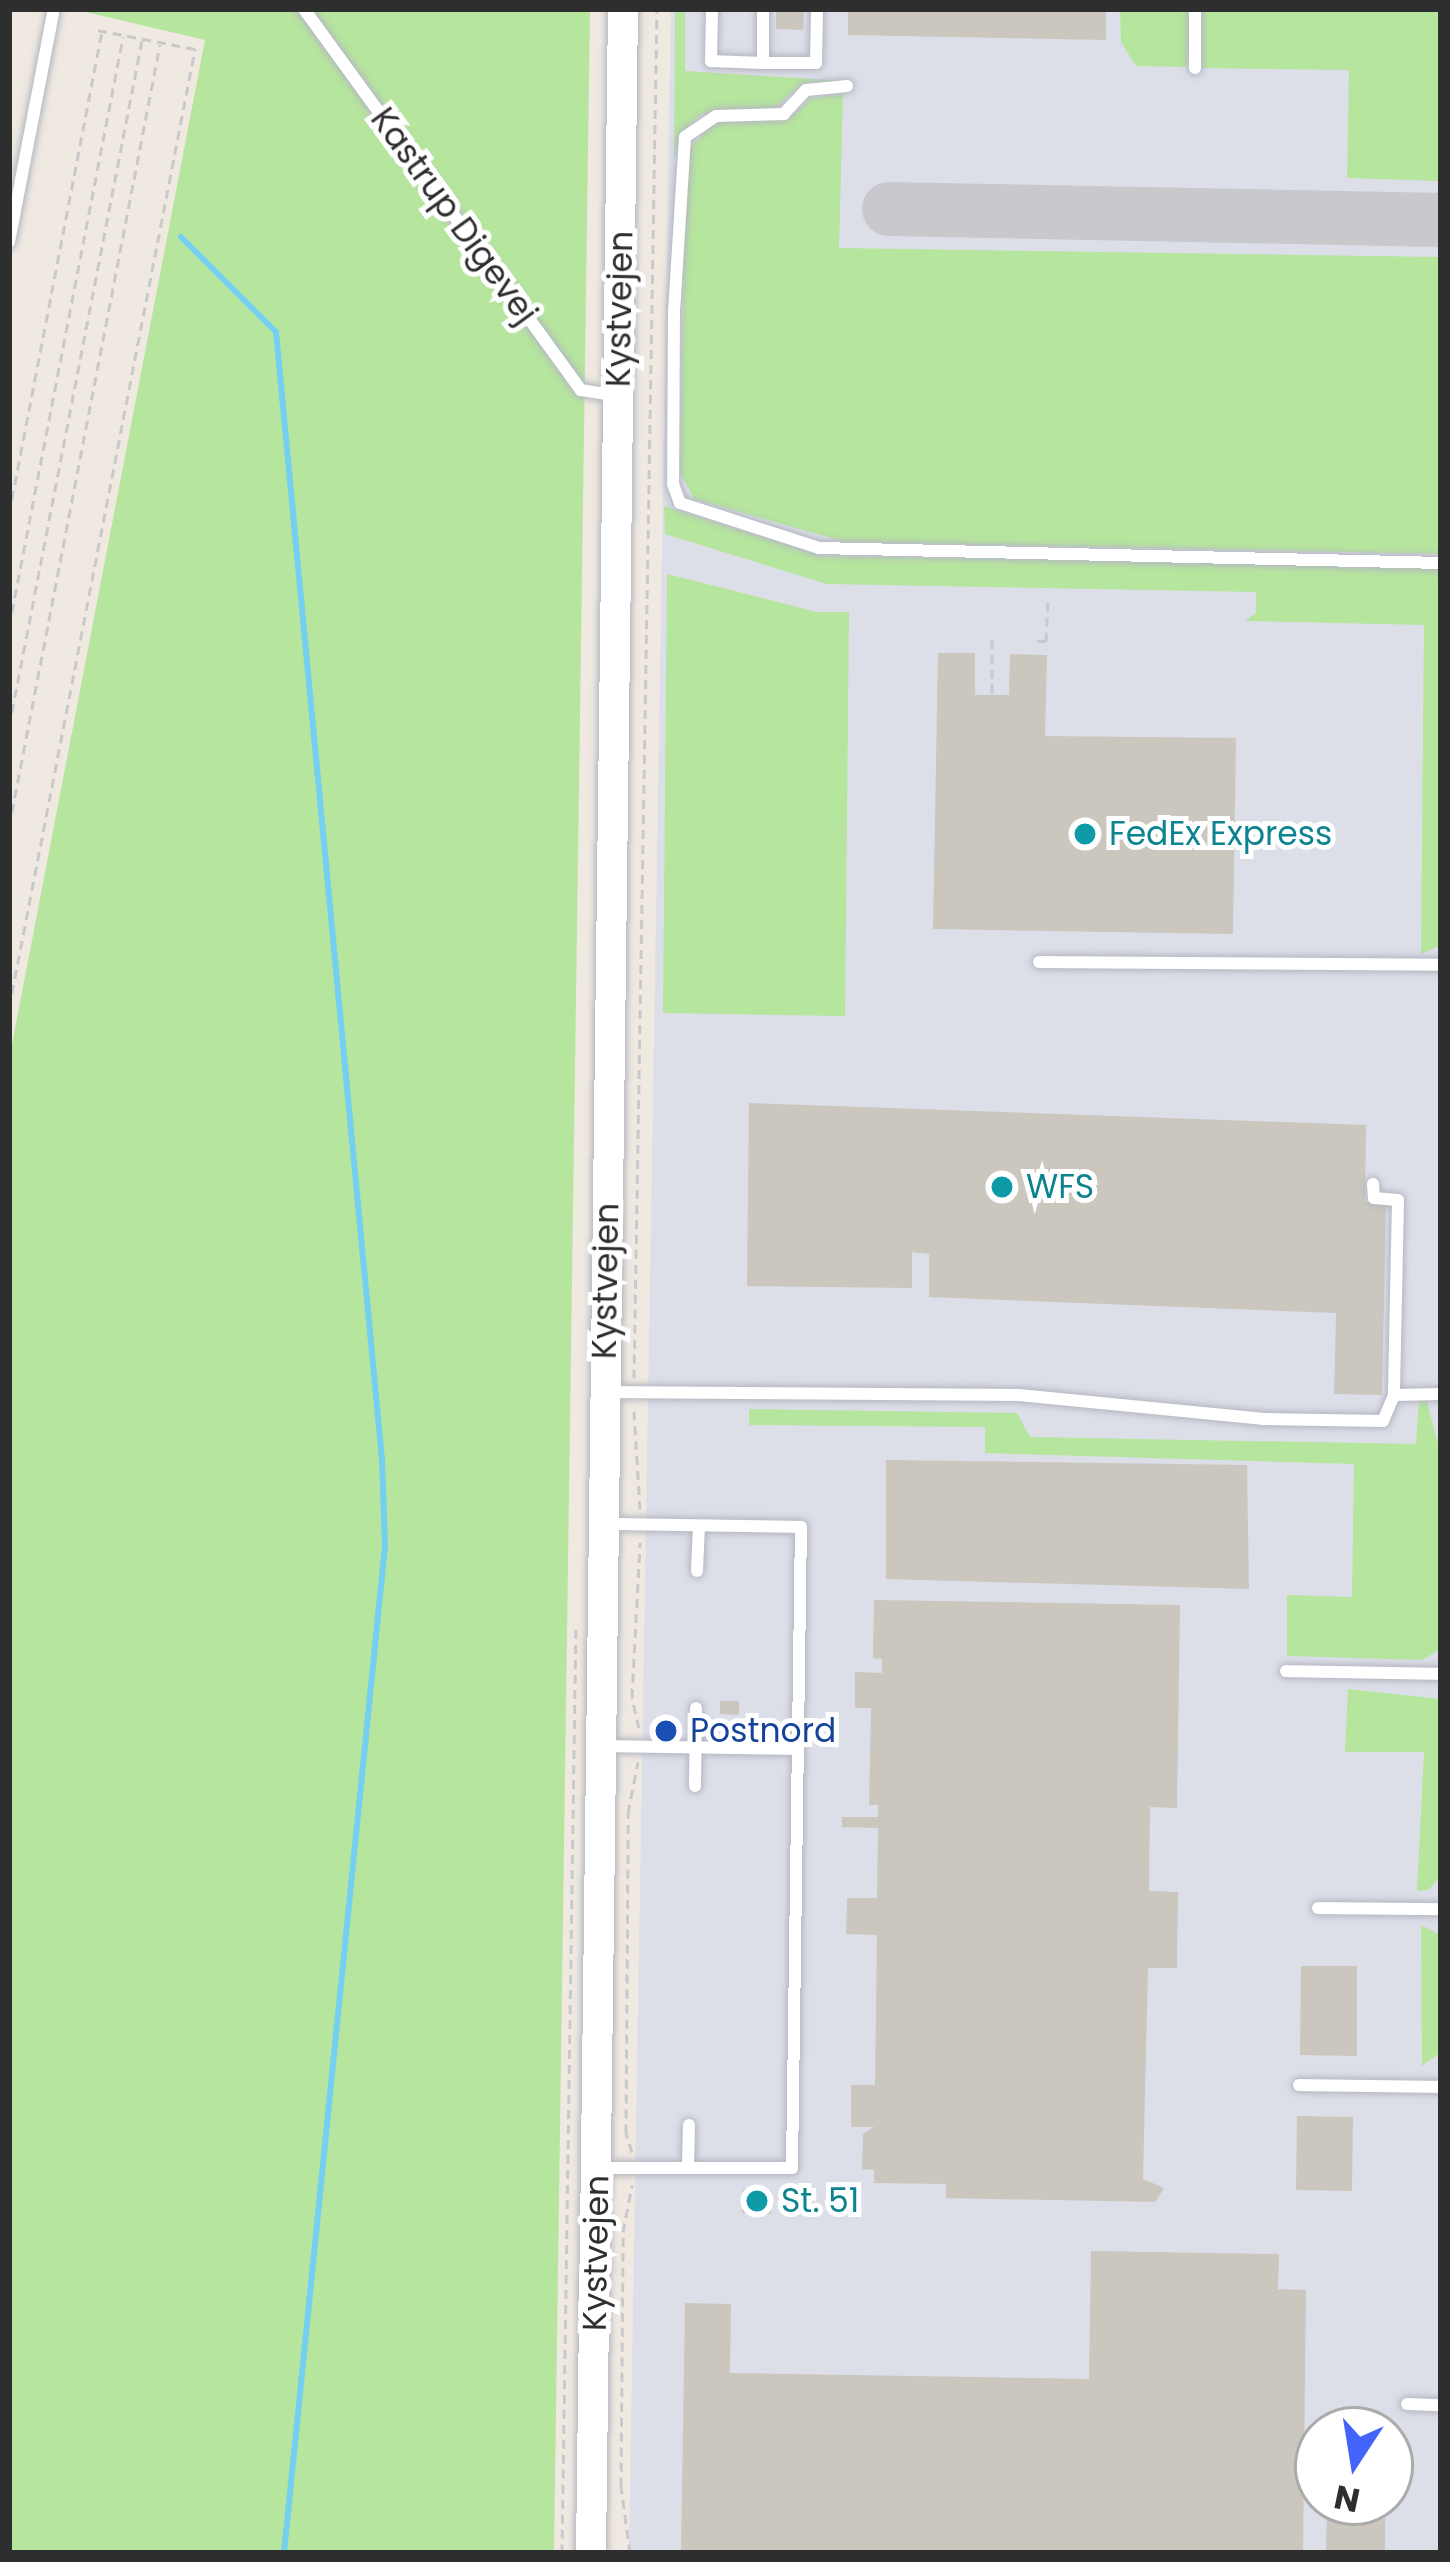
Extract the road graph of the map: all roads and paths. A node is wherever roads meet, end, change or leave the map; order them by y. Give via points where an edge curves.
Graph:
1 (54, 9) edge
2 (304, 9) edge
3 (623, 9) edge
4 (657, 9) edge
5 (712, 9) edge
6 (764, 9) edge
7 (817, 9) edge
8 (1195, 9) edge
9 (92, 28) dead end
10 (102, 31) junction
11 (123, 35) junction
12 (142, 39) junction
13 (160, 42) junction
14 (763, 63) junction
15 (1195, 68) dead end
16 (847, 86) dead end
17 (9, 242) edge
18 (619, 396) junction
19 (9, 514) edge
20 (1441, 563) edge
21 (1048, 600) dead end
22 (9, 627) edge
23 (992, 639) dead end
24 (1037, 641) dead end
25 (992, 695) dead end
26 (9, 727) edge
27 (9, 827) edge
28 (1039, 962) dead end
29 (1441, 964) edge
30 (9, 1007) edge
31 (1373, 1184) dead end
32 (619, 1392) junction
33 (1441, 1394) edge
34 (1394, 1396) junction
35 (604, 1524) junction
36 (640, 1524) junction
37 (699, 1526) junction
38 (698, 1571) dead end
39 (1286, 1671) dead end
40 (1441, 1674) edge
41 (696, 1708) dead end
42 (602, 1746) junction
43 (639, 1748) junction
44 (696, 1749) junction
45 (796, 1749) junction
46 (695, 1786) dead end
47 (1318, 1908) dead end
48 (1441, 1909) edge
49 (1299, 2085) dead end
50 (1441, 2086) edge
51 (689, 2125) dead end
52 (598, 2168) junction
53 (688, 2168) junction
54 (632, 2169) junction
55 (1407, 2404) dead end
56 (1441, 2405) edge
57 (591, 2553) edge
58 (630, 2553) edge

1 - 17 lane
2 - 18 lane, Kastrup Digevej via 581,390
3 - 18 street, Kystvejen
4 - 32 path
5 - 14 lane via 712,62
6 - 14 lane
7 - 14 lane via 816,63
8 - 15 lane
9 - 10 path
10 - 11 path
10 - 19 path
11 - 12 path
11 - 22 path
12 - 13 path
12 - 26 path
13 - 27 path
13 - 30 path via 195,49
16 - 20 lane via 806,91 784,115 716,116 685,137 674,332 680,503 820,548
18 - 32 street, Kystvejen
21 - 24 path via 1046,641
23 - 25 path
28 - 29 lane
31 - 34 lane via 1374,1198 1398,1199
32 - 34 lane via 1018,1395 1262,1419 1383,1421
32 - 35 street, Kystvejen
32 - 36 path
33 - 34 lane
35 - 36 lane
35 - 42 street, Kystvejen
36 - 37 lane
36 - 43 path via 632,1697
37 - 38 lane
37 - 45 lane via 801,1527
39 - 40 lane
41 - 44 lane
42 - 43 lane
42 - 52 street, Kystvejen
43 - 44 lane
43 - 54 path via 628,1813
44 - 45 lane
44 - 46 lane
45 - 53 lane via 792,2168
47 - 48 lane
49 - 50 lane
51 - 53 lane
52 - 54 lane
52 - 57 street, Kystvejen
53 - 54 lane
54 - 58 path via 621,2486
55 - 56 lane

